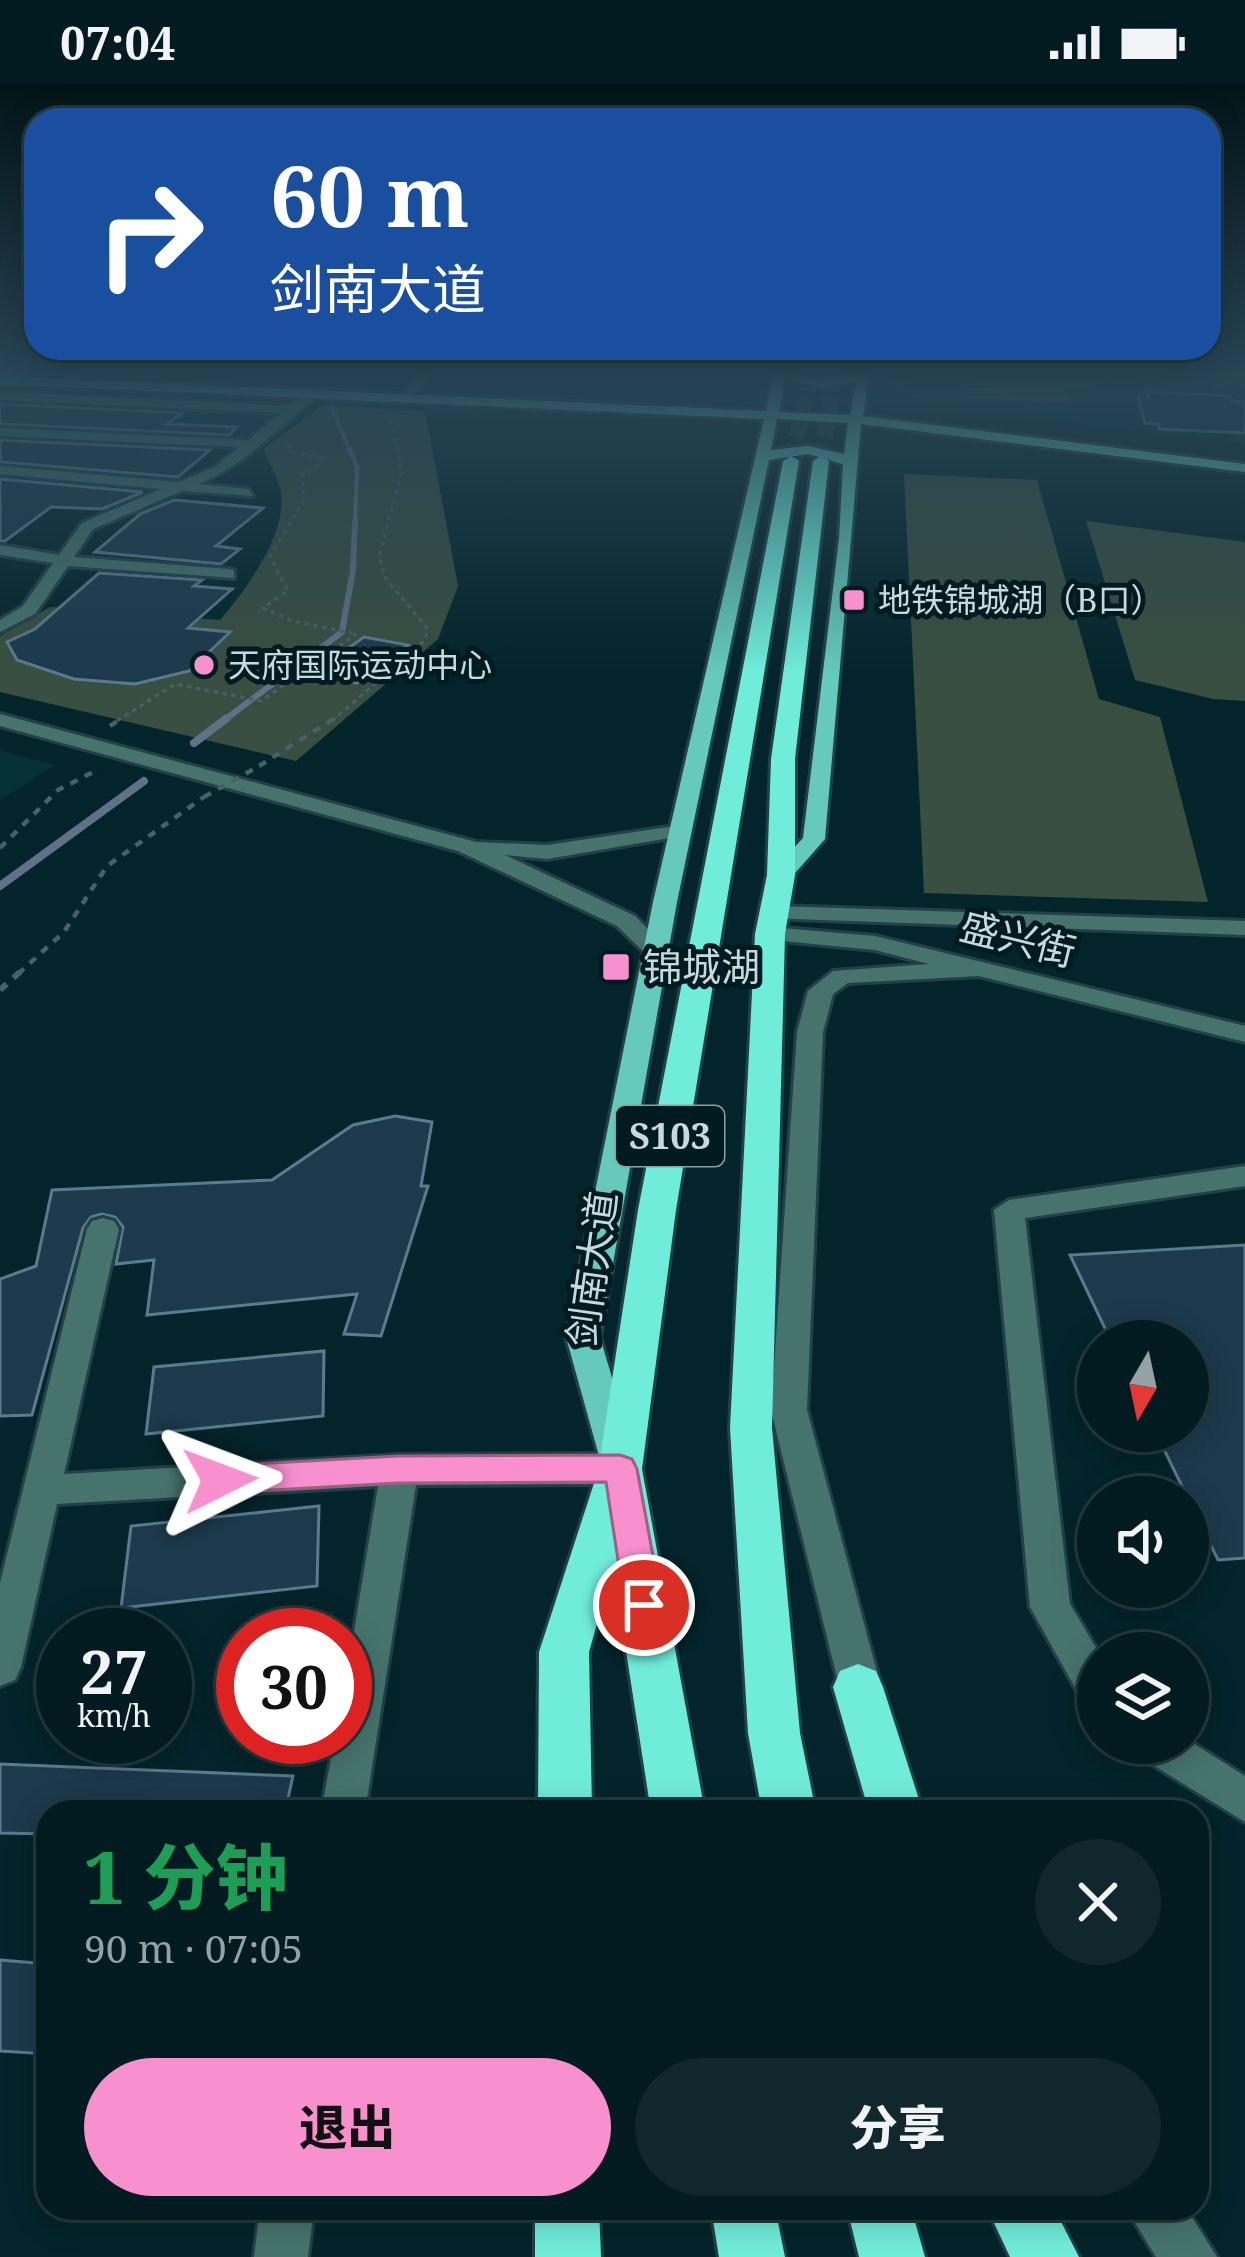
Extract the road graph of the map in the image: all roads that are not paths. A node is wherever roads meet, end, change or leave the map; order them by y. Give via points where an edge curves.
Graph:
1 (22, 472) edge
2 (214, 472) edge
3 (788, 472) tunnel mouth
4 (790, 472) tunnel mouth
5 (792, 472) tunnel mouth
6 (850, 472) tunnel mouth
7 (173, 489) junction
8 (248, 493) dead end
9 (0, 550) edge
10 (61, 560) junction
11 (228, 574) dead end
12 (0, 627) edge
13 (0, 721) edge
14 (681, 829) junction
15 (466, 846) junction
16 (781, 875) junction
17 (772, 923) junction
18 (1245, 928) edge
19 (656, 950) junction
20 (977, 969) junction
21 (1245, 1034) edge
22 (1245, 1176) edge
23 (103, 1229) dead end
24 (620, 1469) junction
25 (398, 1470) junction
26 (41, 1490) junction
27 (1077, 1653) edge
28 (0, 1667) edge
29 (858, 1687) junction
30 (1187, 1764) edge
31 (345, 1800) edge
32 (565, 1800) edge
33 (676, 1800) edge
34 (787, 1800) edge
35 (892, 1800) edge
36 (900, 1800) edge
37 (1245, 1802) edge
38 (286, 2220) edge
39 (567, 2220) edge
40 (745, 2220) edge
41 (882, 2220) edge
42 (1026, 2220) edge
43 (1162, 2220) edge
44 (281, 2257) edge
45 (568, 2257) edge
46 (752, 2257) edge
47 (892, 2257) edge
48 (1046, 2257) edge
49 (1190, 2257) edge

1 - 7 street
2 - 7 street
3 - 14 main road
4 - 24 highway, 剑南大道 / S103 via 657,1210
5 - 16 highway, S103
6 - 16 main road via 814,839
7 - 8 street
7 - 10 street via 87,526
9 - 10 street
10 - 11 street
10 - 12 street via 29,610
13 - 15 street
14 - 15 street via 547,852
14 - 19 main road
15 - 19 street via 626,921
16 - 17 highway, S103
17 - 18 street
17 - 20 street, 盛兴街
17 - 34 highway, S103 via 752,1428 774,1733
19 - 24 main road via 583,1336
20 - 21 street, 盛兴街
20 - 29 street via 842,976 821,991 809,1032 789,1410
22 - 27 street via 1009,1210 1050,1607
23 - 26 street
24 - 25 street
24 - 32 highway via 564,1652
24 - 33 highway, 剑南大道 / S103
25 - 26 street
25 - 31 street
26 - 28 street
29 - 35 highway
29 - 36 street
30 - 37 street
38 - 44 street
39 - 45 highway
40 - 46 highway
41 - 47 highway
42 - 48 highway
43 - 49 street

